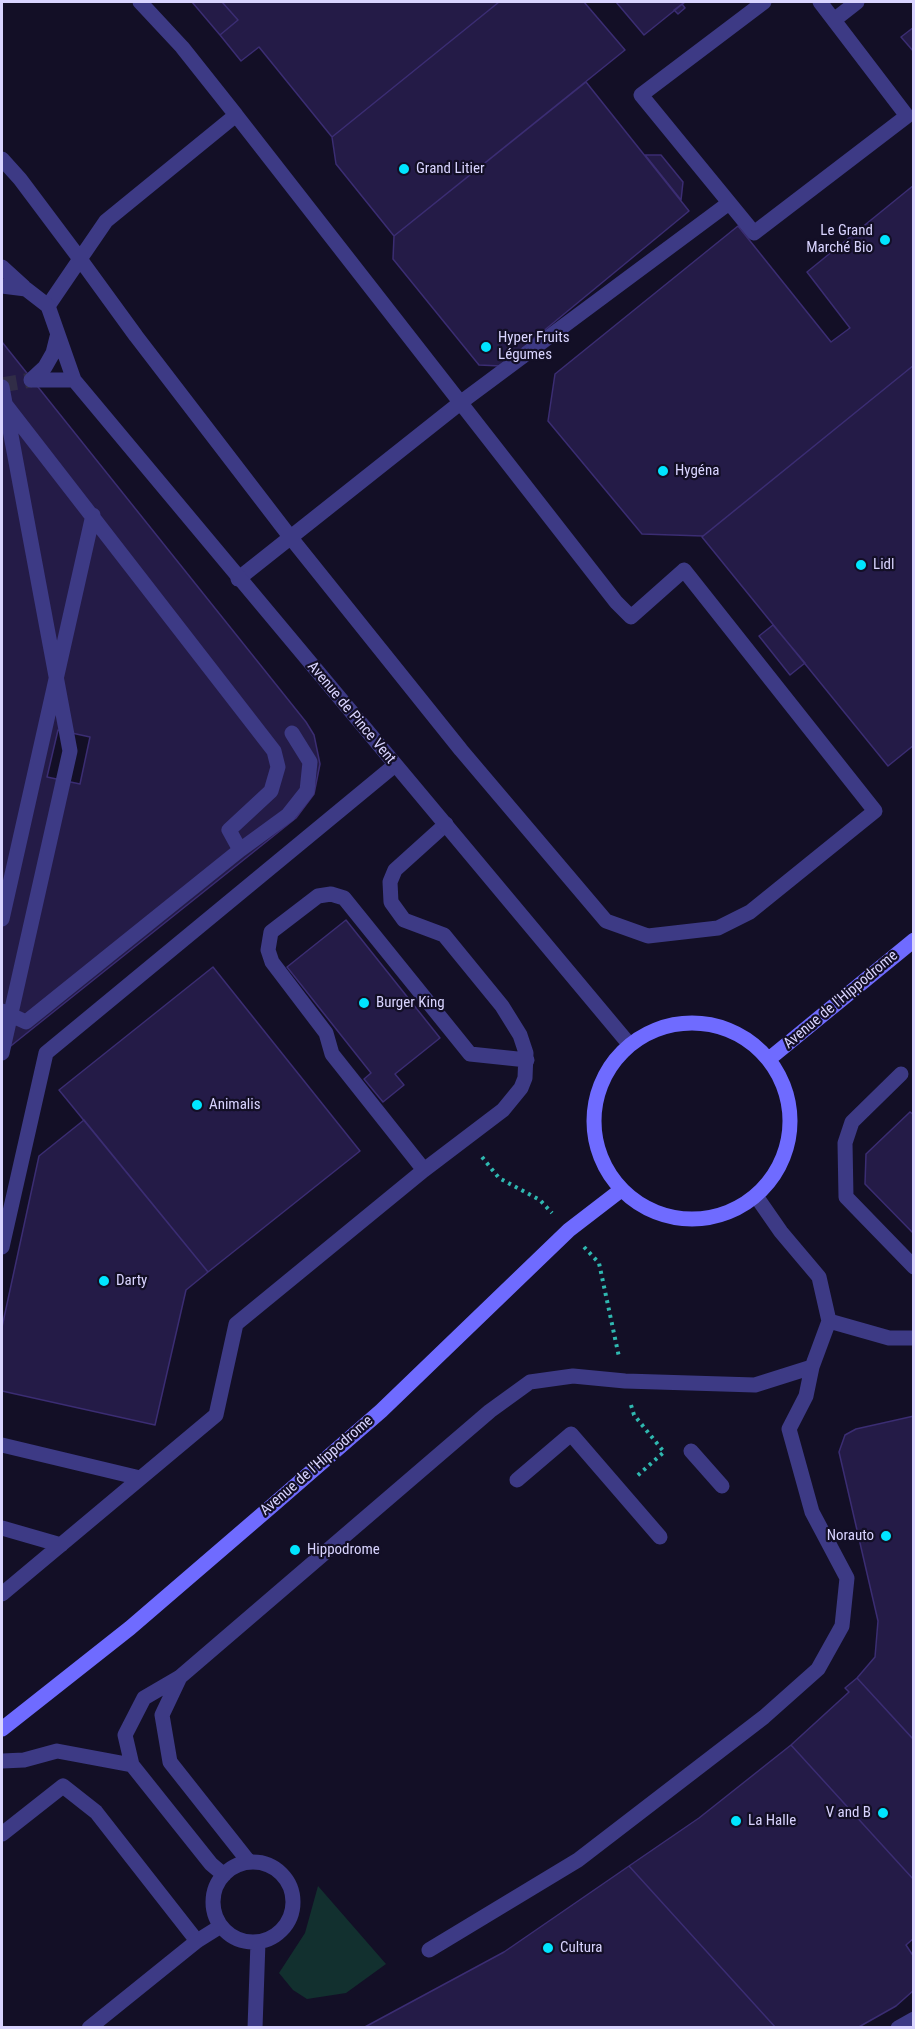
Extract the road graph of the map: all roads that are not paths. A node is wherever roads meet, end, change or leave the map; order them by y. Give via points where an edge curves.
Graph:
1 (140, 2) edge
2 (764, 2) edge
3 (820, 2) edge
4 (857, 2) edge
5 (834, 20) junction
6 (236, 116) junction
7 (2, 159) edge
8 (729, 203) junction
9 (80, 259) junction
10 (2, 267) edge
11 (2, 286) edge
12 (26, 289) junction
13 (48, 306) junction
14 (57, 337) junction
15 (74, 380) junction
16 (2, 387) edge
17 (2, 400) edge
18 (460, 403) junction
19 (93, 515) junction
20 (291, 538) junction
21 (238, 579) junction
22 (292, 733) dead end
23 (395, 765) junction
24 (446, 825) junction
25 (240, 850) junction
26 (2, 919) edge
27 (914, 940) edge
28 (2, 1011) edge
29 (629, 1044) junction
30 (2, 1053) edge
31 (769, 1059) junction
32 (527, 1060) junction
33 (901, 1074) dead end
34 (424, 1170) junction
35 (621, 1190) junction
36 (756, 1196) junction
37 (2, 1247) edge
38 (914, 1267) edge
39 (829, 1321) junction
40 (914, 1338) edge
41 (812, 1367) junction
42 (2, 1445) edge
43 (692, 1451) dead end
44 (140, 1478) junction
45 (517, 1480) dead end
46 (722, 1486) dead end
47 (2, 1528) edge
48 (660, 1537) dead end
49 (61, 1545) junction
50 (2, 1594) edge
51 (180, 1677) junction
52 (2, 1729) edge
53 (2, 1761) edge
54 (132, 1765) junction
55 (2, 1834) edge
56 (249, 1862) junction
57 (224, 1875) junction
58 (221, 1926) junction
59 (197, 1941) junction
60 (258, 1942) junction
61 (429, 1950) dead end
62 (914, 2019) edge
63 (89, 2028) edge
64 (255, 2028) edge
65 (898, 2028) edge

1 - 6 street via 183,46
2 - 8 street via 641,95
3 - 5 street
4 - 5 street
5 - 8 street via 908,116 754,232
6 - 9 street via 106,221
6 - 18 street
7 - 9 street
8 - 18 street
9 - 13 street
9 - 20 street
10 - 12 street
11 - 12 street
12 - 13 street
13 - 14 street, Avenue de Pince Vent
14 - 15 street, Avenue de Pince Vent
14 - 15 street via 49,360 31,380
15 - 21 street, Avenue de Pince Vent
16 - 30 street via 70,751
17 - 19 street
18 - 20 street
18 - 20 street via 631,616 684,570 875,811 750,912 718,928 648,936 606,921 461,750
19 - 25 street via 274,751 278,767 271,791 229,830
19 - 26 street
20 - 21 street
21 - 23 street, Avenue de Pince Vent
22 - 25 street via 310,762 307,791 288,815
23 - 24 street, Avenue de Pince Vent
23 - 37 street via 46,1053
24 - 29 street, Avenue de Pince Vent
24 - 32 street via 395,870 390,882 391,902 404,921 438,932 449,940 513,1022
25 - 28 street via 26,1022
27 - 31 main road, Avenue de l'Hippodrome
29 - 31 main road, Avenue de l'Hippodrome via 656,1028 687,1022 718,1026 746,1038
29 - 35 main road, Avenue de l'Hippodrome via 603,1075 592,1115 598,1156
31 - 36 main road, Avenue de l'Hippodrome via 784,1085 790,1115 788,1145 776,1173
32 - 34 street via 525,1078 503,1110
32 - 34 street via 470,1054 344,898 318,896 271,932 268,950 272,962 326,1033 332,1053
33 - 38 street via 852,1122 844,1143 846,1197
34 - 44 street via 236,1324 216,1415
35 - 36 main road, Avenue de l'Hippodrome via 651,1211 687,1220 724,1215
35 - 52 main road, Avenue de l'Hippodrome via 569,1230 372,1419 130,1628
36 - 39 street via 819,1277
39 - 40 street via 889,1338
39 - 41 street
41 - 51 street via 755,1385 573,1376 530,1382 490,1411
41 - 61 street via 806,1396 789,1429 812,1512 847,1578 842,1626 818,1669 764,1717 578,1860
42 - 44 street
43 - 46 street
44 - 49 street
45 - 48 street via 571,1434
47 - 49 street
49 - 50 street
51 - 54 street via 144,1698 125,1735
51 - 56 street via 162,1715 170,1762
53 - 54 street via 57,1751
54 - 57 street
55 - 59 street via 63,1786 96,1812
56 - 57 street
56 - 60 street via 275,1869 292,1891 290,1918 282,1930
57 - 58 street via 213,1900
58 - 59 street
58 - 60 street via 231,1936
59 - 63 street
60 - 64 street
62 - 65 street

